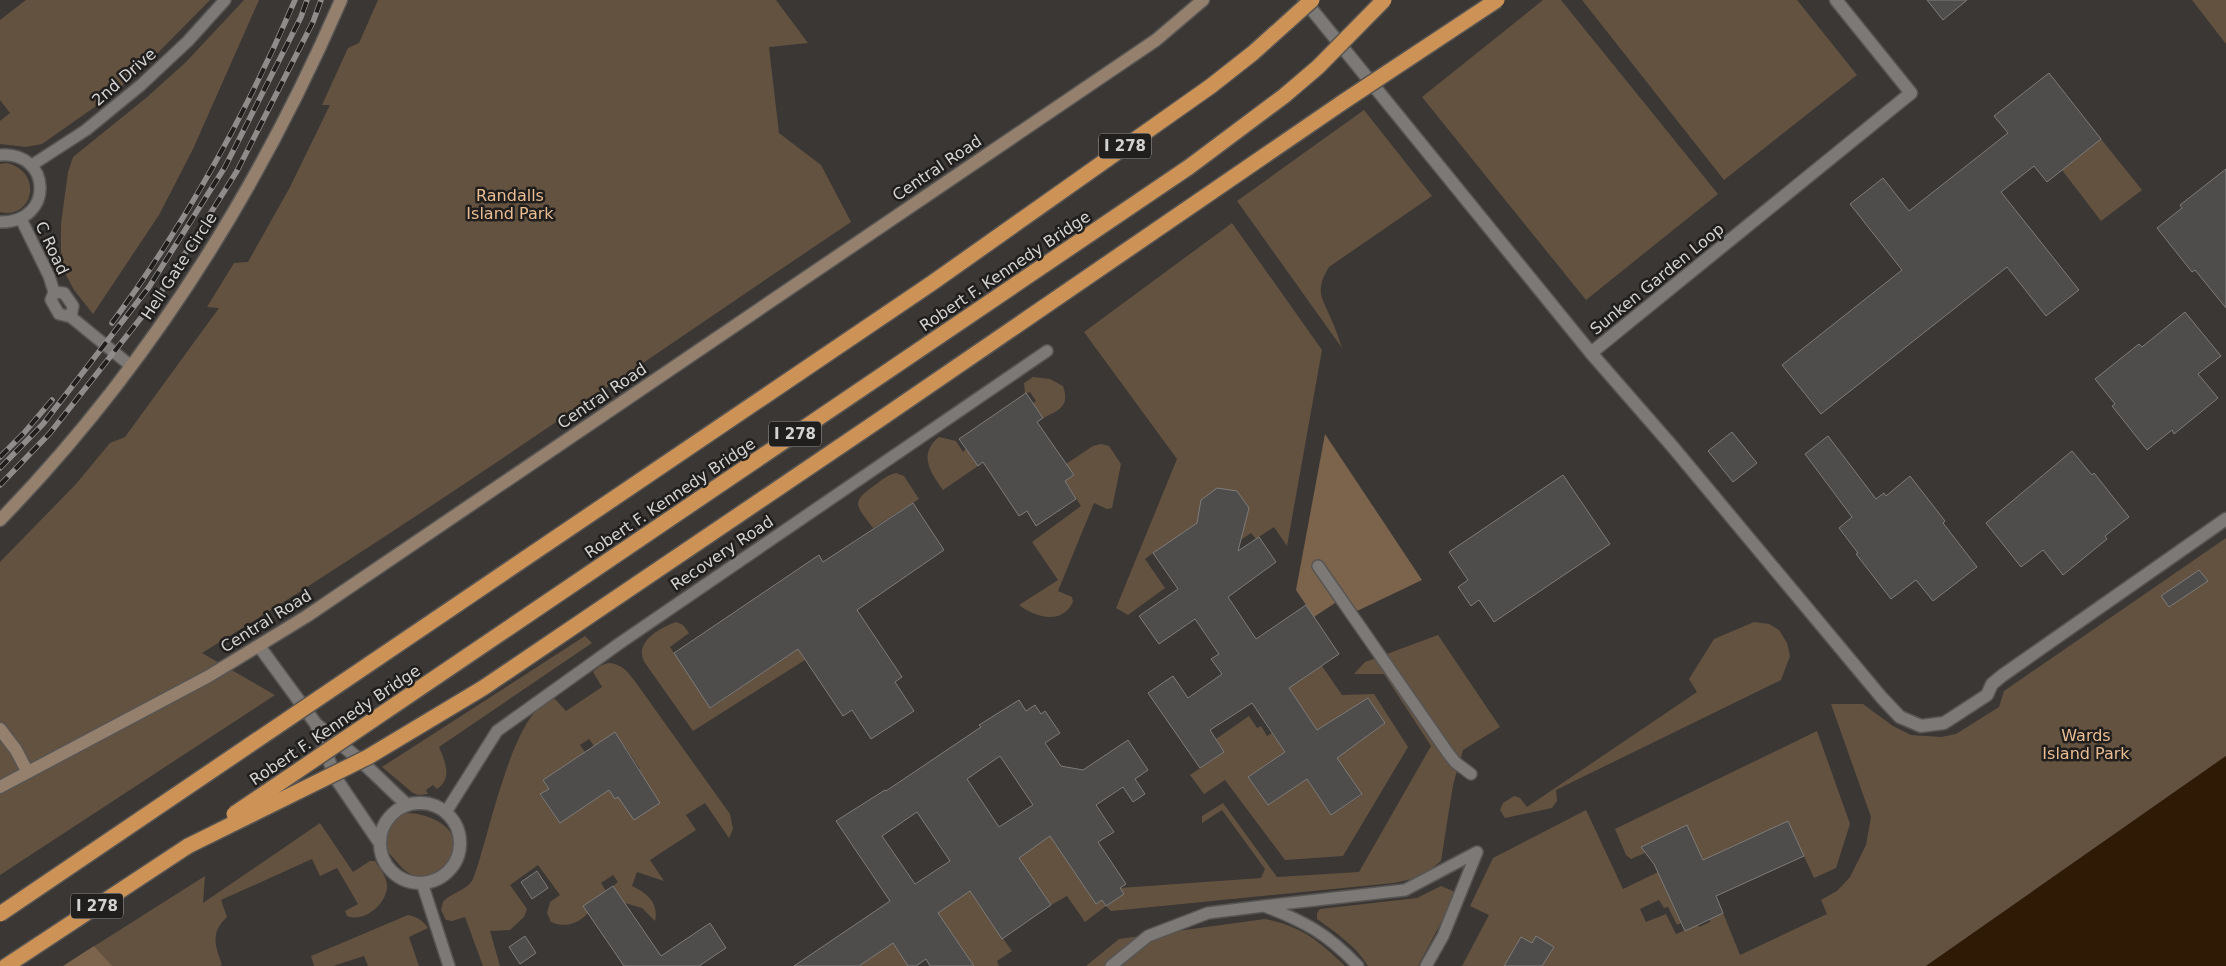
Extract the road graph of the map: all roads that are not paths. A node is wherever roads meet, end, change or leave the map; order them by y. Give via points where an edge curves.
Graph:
1 (225, 0) edge
2 (341, 0) edge
3 (1203, 0) edge
4 (1304, 0) edge
5 (1312, 0) edge
6 (1384, 0) edge
7 (1497, 0) edge
8 (1836, 0) edge
9 (0, 155) edge
10 (32, 165) junction
11 (21, 219) junction
12 (0, 222) edge
13 (1047, 351) dead end
14 (1592, 353) junction
15 (131, 366) junction
16 (2226, 519) edge
17 (0, 520) edge
18 (1318, 566) dead end
19 (259, 646) junction
20 (316, 724) junction
21 (0, 729) edge
22 (27, 771) junction
23 (1471, 774) dead end
24 (0, 787) edge
25 (407, 805) junction
26 (446, 812) junction
27 (379, 842) junction
28 (188, 846) junction
29 (422, 883) junction
30 (1264, 906) junction
31 (0, 914) edge
32 (6, 966) edge
33 (449, 966) edge
34 (1111, 966) edge
35 (1358, 966) edge
36 (1426, 966) edge

1 - 10 lane, 2nd Drive via 188,42 141,85 86,130
2 - 15 street, Hell Gate Circle via 296,98 246,190 189,285
3 - 19 street, Central Road via 1156,40
4 - 14 street, Sunken Garden Loop
5 - 31 highway, Robert F. Kennedy Bridge / I 278, bridge via 1211,86 932,283
6 - 28 highway, Robert F. Kennedy Bridge / I 278, bridge via 1284,96 1189,167
7 - 28 highway, bridge via 518,664 368,757
8 - 14 street, Sunken Garden Loop via 1911,93
9 - 10 lane via 23,158
10 - 11 lane via 38,174 40,195 36,205
11 - 12 lane
11 - 15 lane, C Road via 54,292 52,300 60,314 71,316
13 - 26 lane, Recovery Road via 497,730
14 - 16 street via 1882,698 1900,717 1921,726 1944,723 1960,714 1987,695 1992,684 2003,674
15 - 17 street, Hell Gate Circle via 91,419
18 - 23 lane via 1448,753
19 - 20 street
19 - 22 street, Central Road
20 - 25 street
20 - 27 street via 334,777
21 - 22 street
22 - 24 street, Central Road
25 - 26 street via 426,803
25 - 27 street via 390,815
26 - 29 street via 457,827 459,854 444,876
27 - 29 street via 385,864 394,874 405,881
28 - 32 highway, Robert F. Kennedy Bridge / I 278
29 - 33 lane
30 - 34 lane via 1208,913 1148,936
30 - 35 lane via 1299,919 1323,934
30 - 36 lane via 1405,890 1477,852 1443,936

